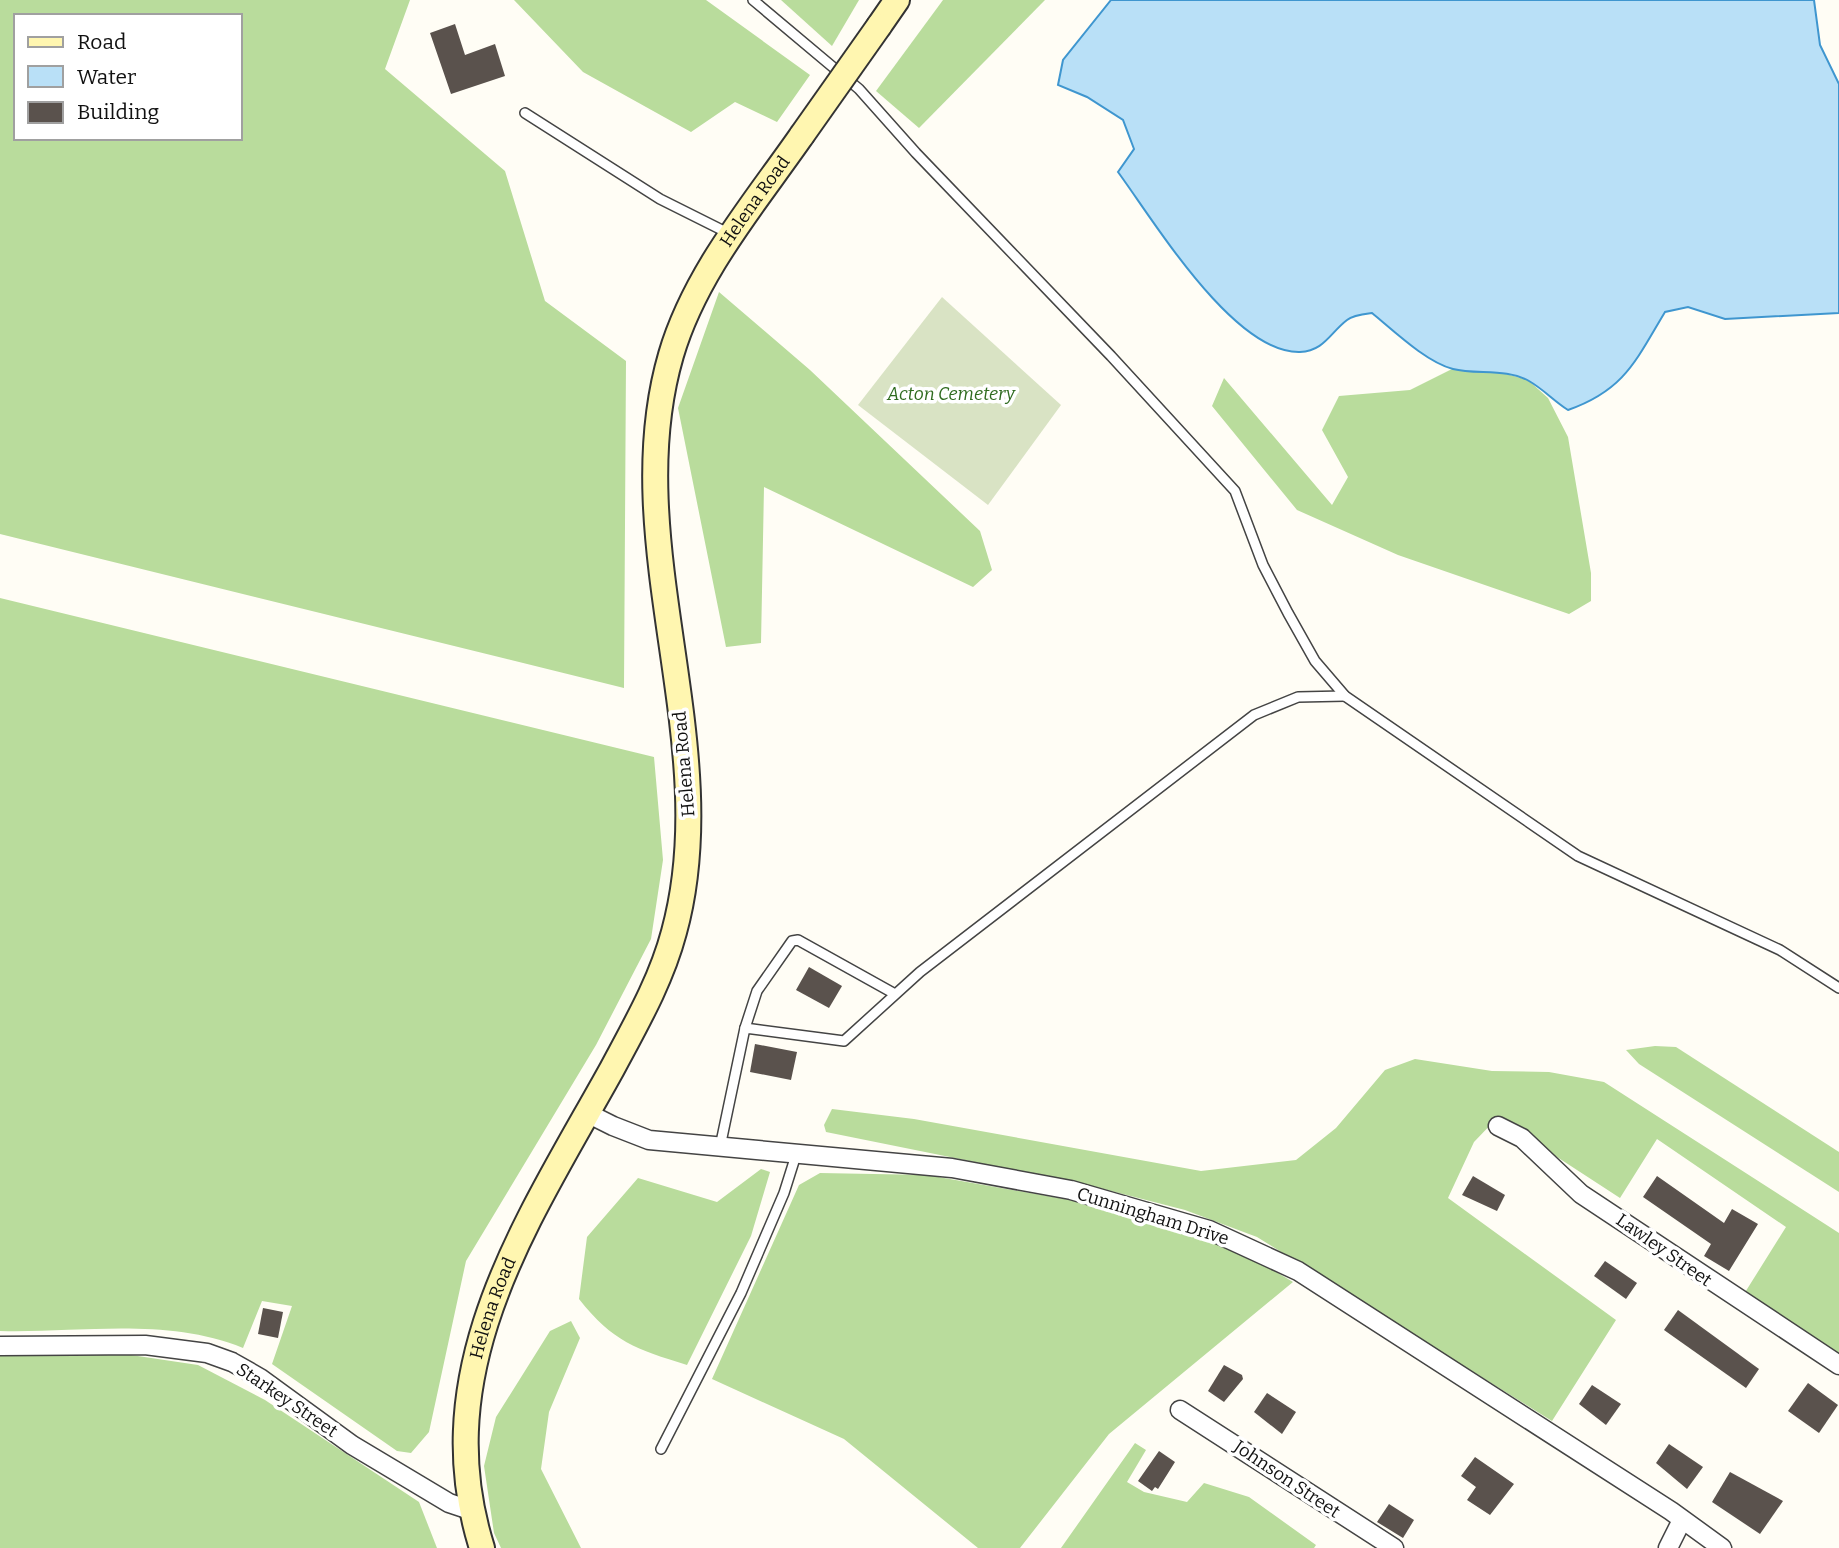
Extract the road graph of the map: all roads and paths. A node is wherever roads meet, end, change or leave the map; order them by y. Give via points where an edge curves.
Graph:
1 (753, 0) edge
2 (897, 0) edge
3 (525, 113) dead end
4 (732, 235) junction
5 (1345, 696) junction
6 (1839, 988) edge
7 (895, 995) junction
8 (746, 1028) junction
9 (587, 1113) junction
10 (1498, 1125) dead end
11 (720, 1147) junction
12 (796, 1155) junction
13 (0, 1346) edge
14 (1839, 1365) edge
15 (1180, 1410) dead end
16 (661, 1449) dead end
17 (473, 1511) junction
18 (1682, 1520) junction
19 (482, 1548) edge
20 (1394, 1548) edge
21 (1668, 1548) edge
22 (1722, 1548) edge

1 - 5 lane via 859,89 1235,491 1263,565 1288,613 1315,661
2 - 4 main road, Helena Road, bridge
3 - 4 lane via 660,199
4 - 9 main road, Helena Road via 685,317 672,352 657,422 657,507 689,807 683,894 651,996
5 - 6 lane via 1578,856 1780,950
5 - 7 lane via 1298,697 1254,715
7 - 8 lane via 844,1041
7 - 8 lane via 798,940 792,941 757,991
8 - 11 lane
9 - 11 street, Cunningham Drive via 649,1140
9 - 17 main road, Helena Road via 524,1227 481,1332 466,1408 465,1450
10 - 14 street, Lawley Street via 1522,1138 1581,1194
11 - 12 street, Cunningham Drive
12 - 16 lane via 741,1293
12 - 18 street, Cunningham Drive via 952,1168 1038,1183 1209,1230 1298,1271
13 - 17 street, Starkey Street via 145,1345 219,1357 260,1378 352,1445 449,1503
15 - 20 street, Johnson Street
17 - 19 main road, Helena Road
18 - 21 street
18 - 22 street, Cunningham Drive

